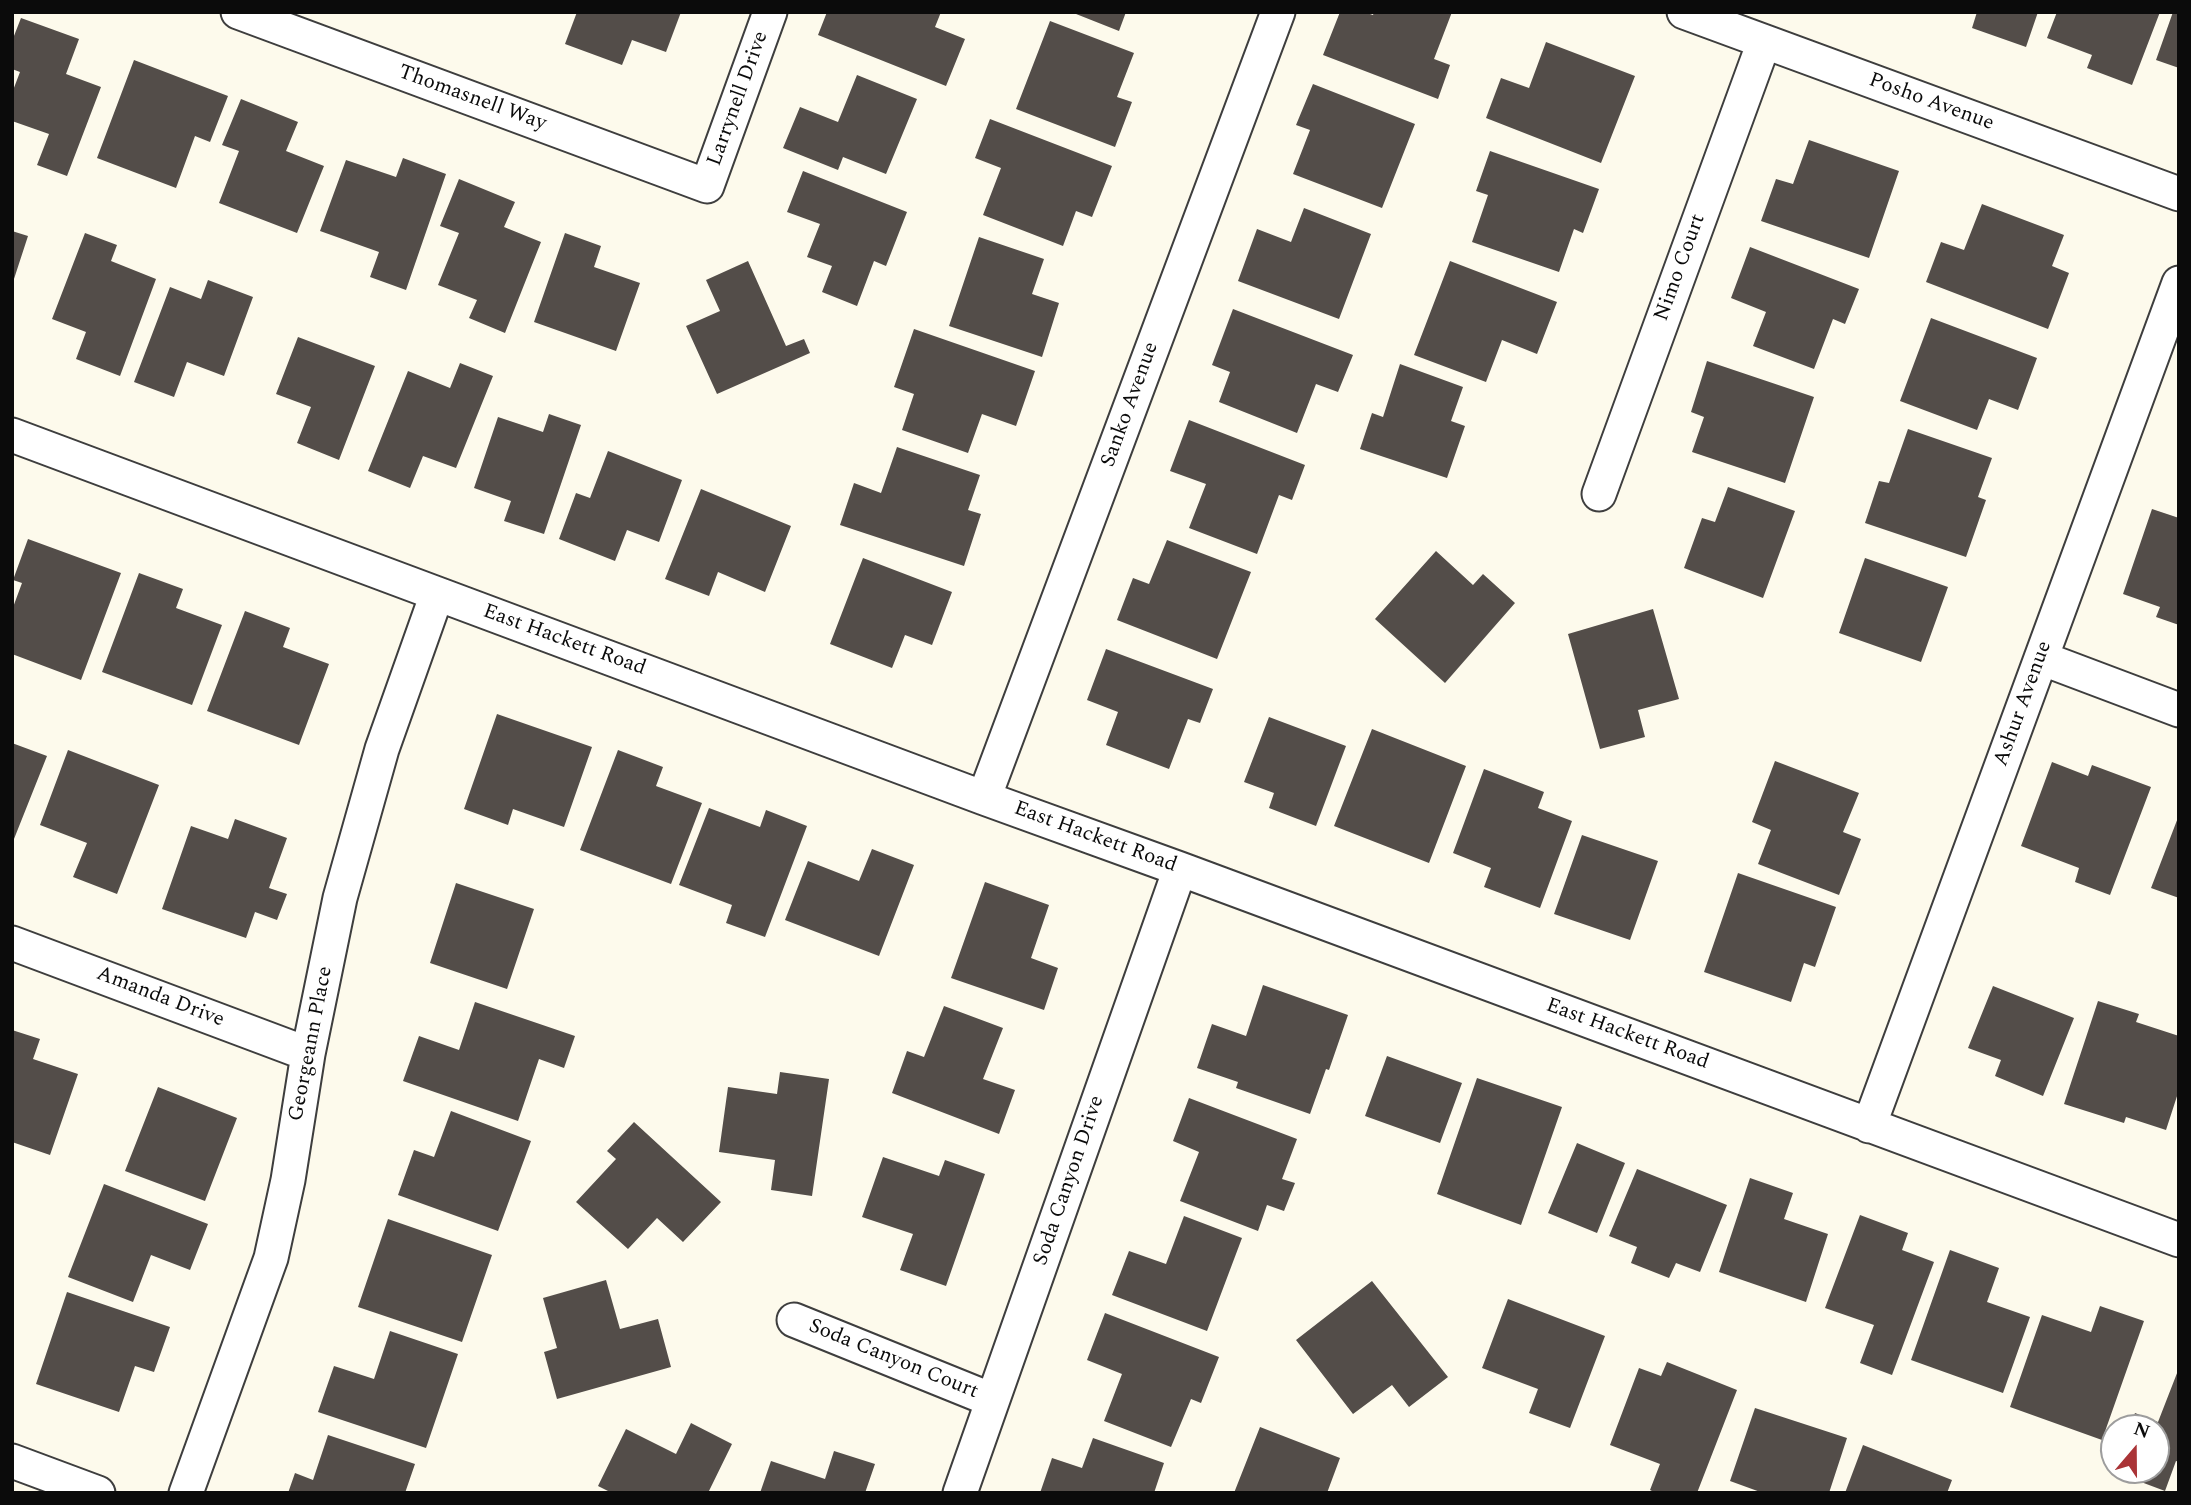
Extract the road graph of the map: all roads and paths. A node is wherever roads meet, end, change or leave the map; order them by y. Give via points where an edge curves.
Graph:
1 (238, 12) edge
2 (770, 12) edge
3 (1278, 12) edge
4 (1684, 12) edge
5 (1764, 42) junction
6 (707, 186) joint
7 (2179, 194) edge
8 (2179, 283) edge
9 (12, 435) edge
10 (1599, 494) dead end
11 (437, 594) junction
12 (2041, 658) junction
13 (2179, 710) edge
14 (984, 798) junction
15 (1180, 869) junction
16 (12, 943) edge
17 (308, 1054) junction
18 (1869, 1126) junction
19 (2179, 1240) edge
20 (794, 1320) dead end
21 (992, 1401) junction
22 (12, 1461) edge
23 (98, 1493) edge
24 (187, 1493) edge
25 (960, 1493) edge

1 - 6 street, Thomasnell Way
2 - 6 street, Larrynell Drive
3 - 14 street, Sanko Avenue
4 - 5 street, Posho Avenue
5 - 7 street, Posho Avenue
5 - 10 street, Nimo Court
8 - 12 street, Ashur Avenue
9 - 11 street, East Hackett Road
11 - 14 street, East Hackett Road
11 - 17 street, Georgeann Place via 382,750 340,898
12 - 13 street
12 - 18 street, Ashur Avenue
14 - 15 street, East Hackett Road
15 - 18 street, East Hackett Road
15 - 21 street, Soda Canyon Drive
16 - 17 street, Amanda Drive
17 - 24 street, Georgeann Place via 271,1258
18 - 19 street, East Hackett Road
20 - 21 street, Soda Canyon Court
21 - 25 street, Soda Canyon Drive
22 - 23 street

